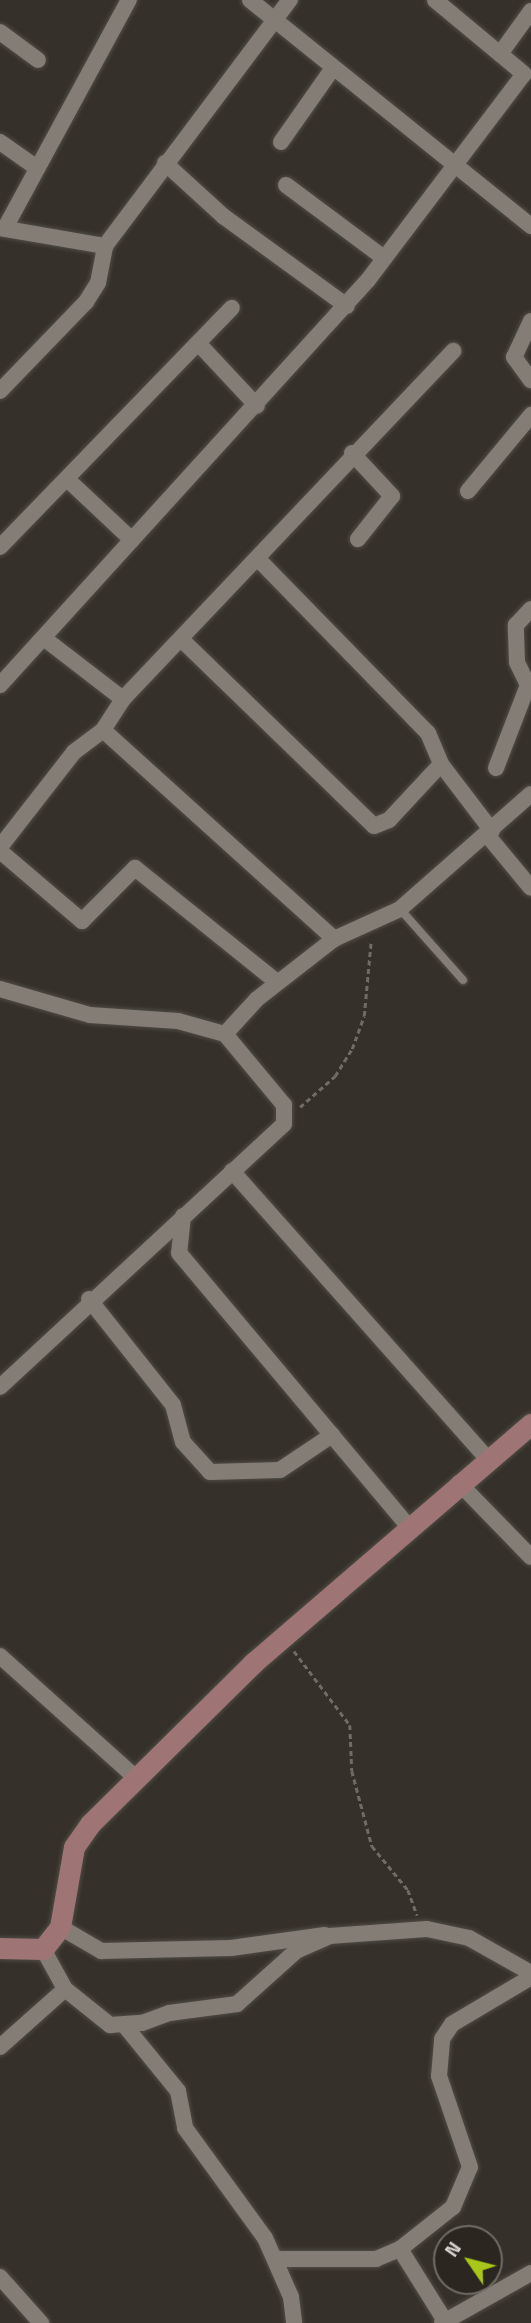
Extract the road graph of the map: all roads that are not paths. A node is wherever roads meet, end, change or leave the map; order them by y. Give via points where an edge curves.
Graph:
1 (129, 0) edge
2 (250, 0) edge
3 (290, 0) edge
4 (435, 0) edge
5 (531, 11) edge
6 (276, 20) junction
7 (0, 32) edge
8 (500, 54) junction
9 (38, 60) dead end
10 (333, 68) junction
11 (527, 77) edge
12 (0, 142) edge
13 (281, 142) dead end
14 (454, 162) junction
15 (165, 163) junction
16 (37, 169) junction
17 (286, 185) dead end
18 (531, 226) edge
19 (3, 228) edge
20 (105, 246) junction
21 (384, 258) junction
22 (346, 306) junction
23 (232, 308) dead end
24 (531, 321) edge
25 (198, 343) junction
26 (453, 351) dead end
27 (531, 380) edge
28 (0, 391) edge
29 (257, 406) junction
30 (531, 415) edge
31 (352, 453) junction
32 (67, 479) junction
33 (468, 491) dead end
34 (358, 539) dead end
35 (132, 540) junction
36 (0, 547) edge
37 (260, 561) junction
38 (531, 609) edge
39 (45, 639) junction
40 (181, 640) junction
41 (0, 685) edge
42 (123, 699) junction
43 (103, 730) junction
44 (440, 764) junction
45 (496, 768) dead end
46 (531, 794) edge
47 (490, 834) junction
48 (0, 849) edge
49 (531, 888) edge
50 (400, 909) junction
51 (334, 939) junction
52 (463, 980) dead end
53 (277, 982) junction
54 (0, 989) edge
55 (225, 1034) junction
56 (232, 1171) junction
57 (183, 1216) junction
58 (89, 1299) junction
59 (0, 1387) edge
60 (531, 1424) edge
61 (332, 1435) junction
62 (488, 1460) junction
63 (458, 1483) junction
64 (407, 1525) junction
65 (531, 1557) edge
66 (0, 1656) edge
67 (136, 1778) junction
68 (60, 1927) junction
69 (329, 1936) junction
70 (0, 1948) edge
71 (43, 1949) junction
72 (531, 1975) edge
73 (65, 1989) junction
74 (125, 2026) junction
75 (0, 2047) edge
76 (400, 2249) junction
77 (276, 2259) junction
78 (531, 2273) edge
79 (0, 2277) edge
80 (443, 2322) edge
81 (41, 2323) edge
82 (294, 2323) edge

1 - 16 street
2 - 6 street
3 - 6 street
4 - 8 street
5 - 8 street
6 - 10 street
6 - 15 street
7 - 9 street
8 - 11 street
10 - 13 street
10 - 14 street
11 - 14 street
12 - 16 street
14 - 18 street
14 - 21 street
15 - 20 street
15 - 22 street via 223,216
16 - 19 street
17 - 21 street
19 - 20 street
20 - 28 street via 98,283 86,302
21 - 22 street
22 - 29 street
23 - 25 street
24 - 27 street via 514,357
25 - 29 street
25 - 32 street
26 - 31 street
29 - 35 street
30 - 33 street
31 - 34 street via 392,496
31 - 37 street
32 - 35 street
32 - 36 street
35 - 39 street
37 - 40 street
37 - 44 street via 428,733
38 - 45 street via 516,625 517,662 528,685
39 - 41 street
39 - 42 street
40 - 42 street
40 - 44 street via 374,826 389,820
42 - 43 street
43 - 48 street via 74,752
43 - 51 street
44 - 47 street
46 - 47 street
47 - 49 street
47 - 50 street
48 - 53 street via 82,921 135,868
50 - 51 street
50 - 52 lane
51 - 53 street
53 - 55 street
54 - 55 street via 90,1015 178,1021
55 - 56 street via 286,1114
56 - 57 street
56 - 62 street
57 - 58 street
57 - 61 street via 178,1253
58 - 59 street
58 - 61 street via 173,1405 183,1442 210,1472 280,1470
60 - 62 main road
61 - 64 street
62 - 63 main road
63 - 64 main road
63 - 65 street
64 - 67 main road
66 - 67 street
67 - 68 main road via 74,1847
68 - 69 street via 101,1951 231,1948
68 - 71 main road
69 - 72 street via 427,1929 469,1938
69 - 74 street via 296,1951 237,2004
70 - 71 main road
71 - 73 street
72 - 76 street via 446,2032 439,2076 470,2166 453,2207
73 - 74 street via 110,2025
73 - 75 street
74 - 77 street via 178,2091 185,2128 229,2182
76 - 77 street via 376,2259
76 - 80 street
77 - 82 street
78 - 80 street
79 - 81 street

